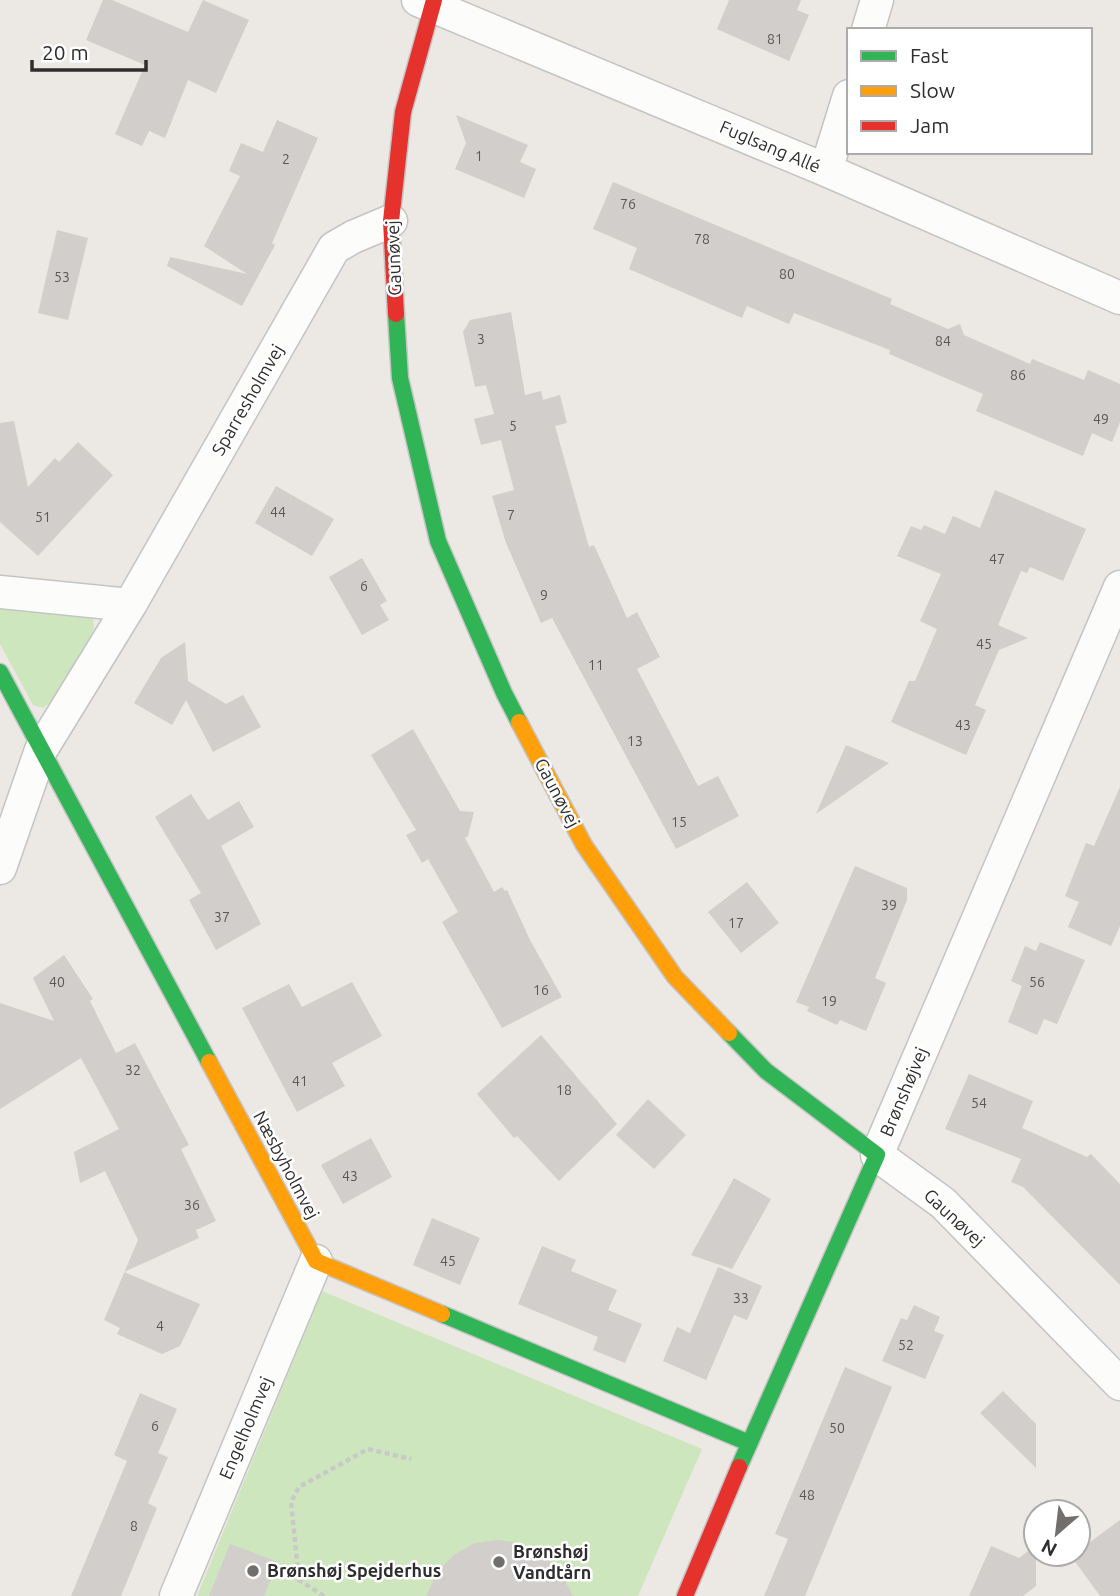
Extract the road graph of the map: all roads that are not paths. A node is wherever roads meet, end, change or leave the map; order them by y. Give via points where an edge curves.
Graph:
1 (877, 0) edge
2 (428, 2) edge
3 (870, 28) edge
4 (847, 103) edge
5 (827, 170) junction
6 (391, 221) junction
7 (1120, 298) edge
8 (1120, 587) edge
9 (0, 592) edge
10 (130, 605) junction
11 (0, 673) edge
12 (41, 750) junction
13 (0, 868) edge
14 (877, 1155) junction
15 (316, 1261) junction
16 (1120, 1384) edge
17 (749, 1443) junction
18 (176, 1596) edge
19 (685, 1596) edge

1 - 3 street
2 - 5 street, Fuglsang Allé
2 - 6 street, Gaunøvej via 403,112
4 - 5 street
5 - 7 street, Fuglsang Allé
6 - 10 street, Sparresholmvej via 334,248
6 - 14 street, Gaunøvej via 400,378 438,541 504,693 584,845 675,977 766,1072
8 - 14 street, Brønshøjvej
9 - 10 street
10 - 12 street, Sparresholmvej
11 - 12 street, Næsbyholmvej
12 - 13 street, Sparresholmvej
12 - 15 street, Næsbyholmvej
14 - 16 street, Gaunøvej via 943,1203
14 - 17 street, Brønshøjvej
15 - 17 street
15 - 18 street, Engelholmvej
17 - 19 street, Brønshøjvej

